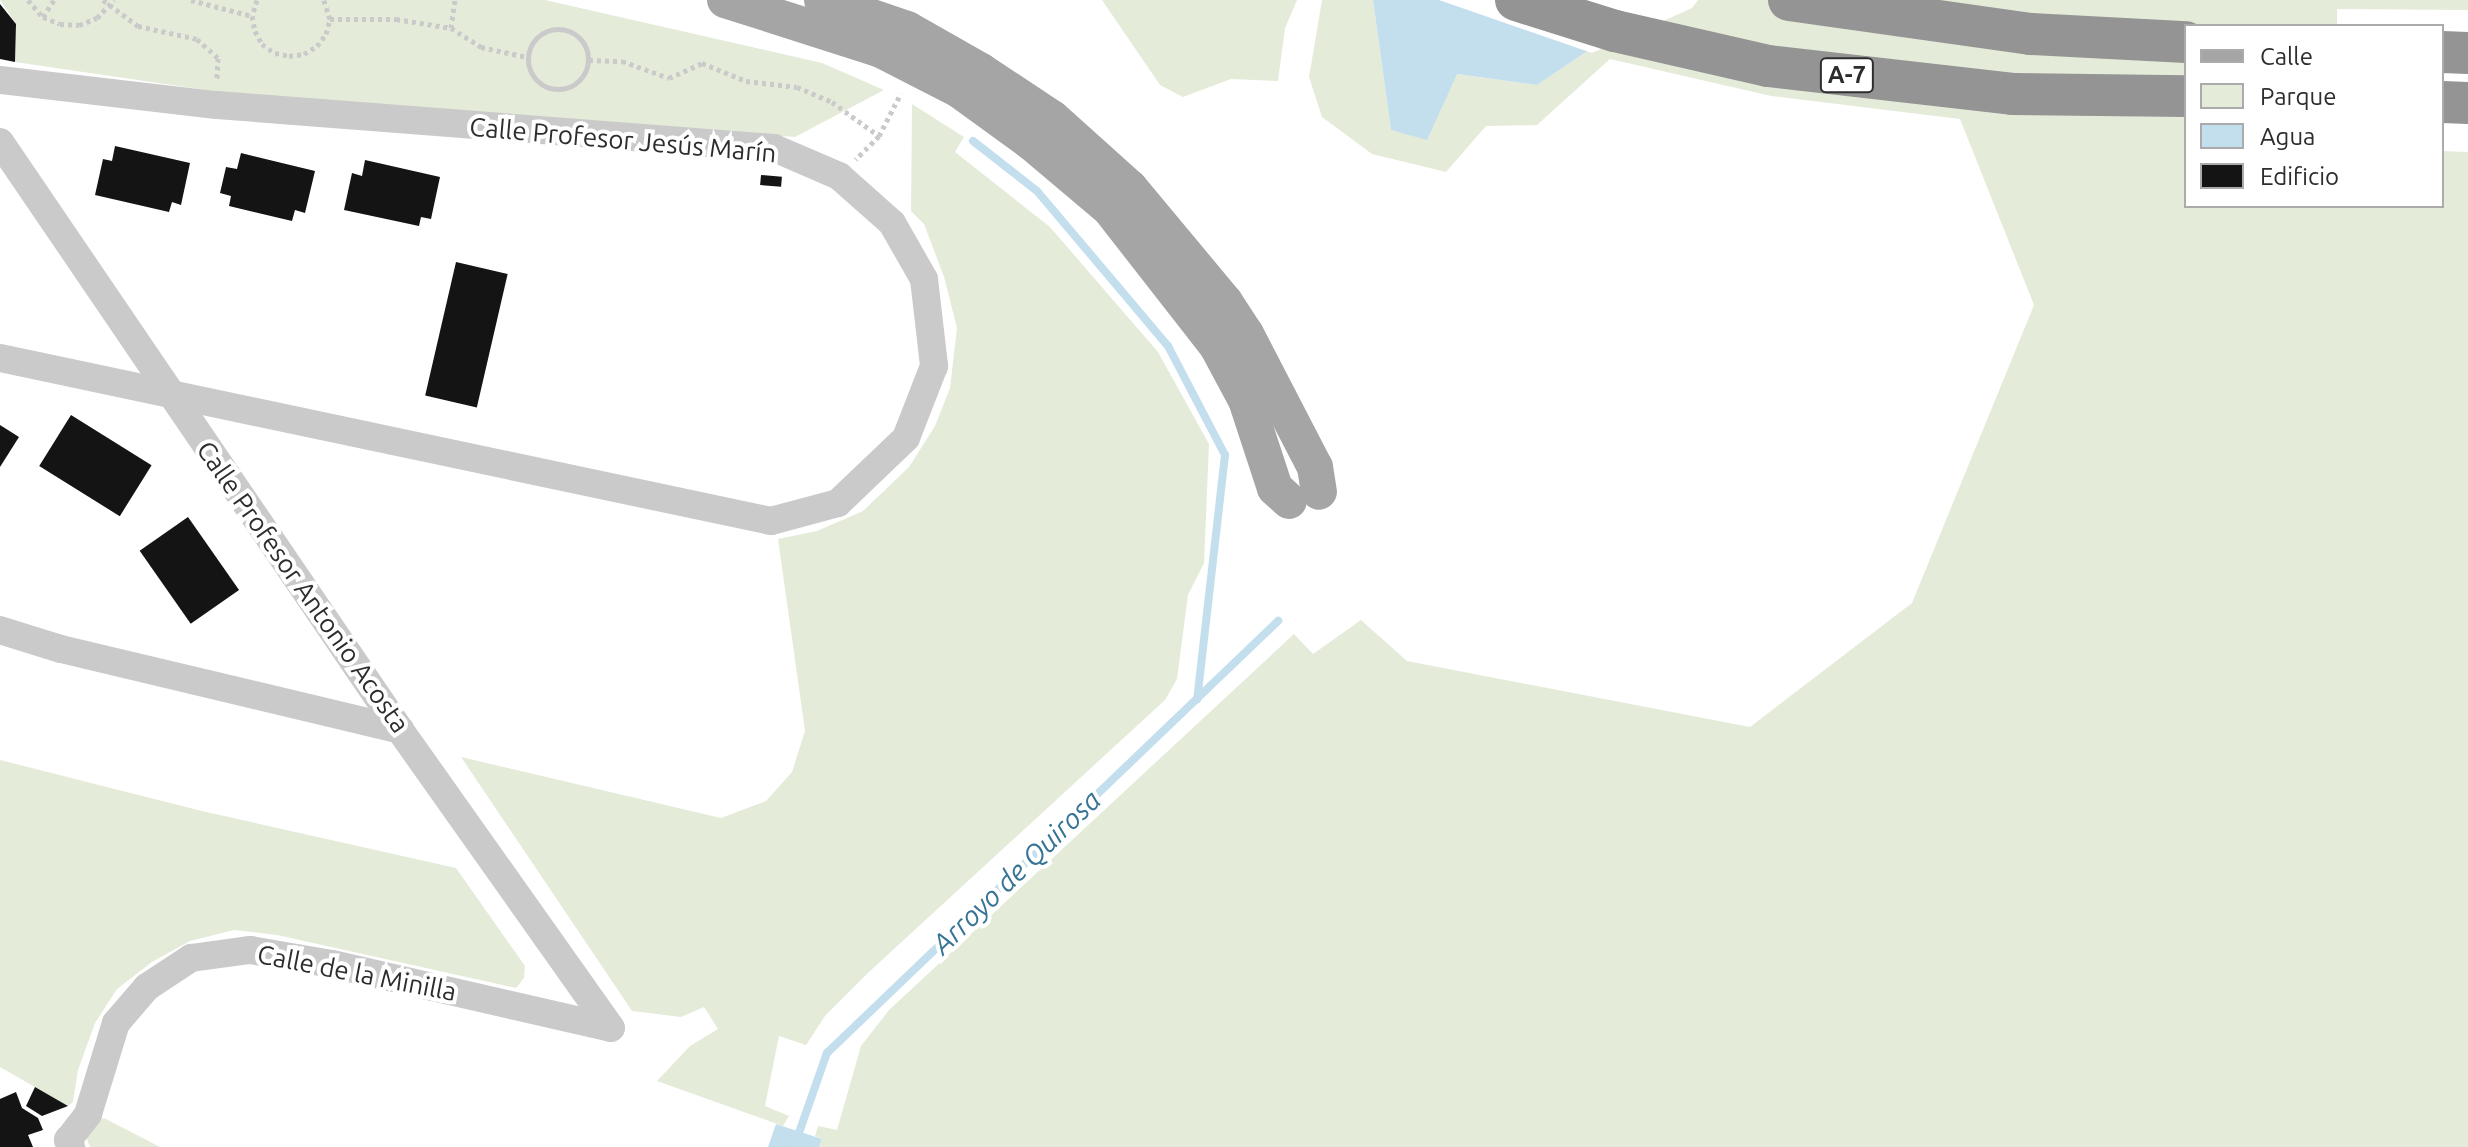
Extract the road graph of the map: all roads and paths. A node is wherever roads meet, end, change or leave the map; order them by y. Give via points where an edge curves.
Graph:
1 (28, 0) edge
2 (54, 0) edge
3 (103, 0) edge
4 (191, 0) edge
5 (257, 0) edge
6 (324, 0) edge
7 (455, 0) edge
8 (725, 0) edge
9 (822, 0) edge
10 (1516, 0) edge
11 (1789, 0) edge
12 (112, 3) edge
13 (1840, 5) edge
14 (252, 16) junction
15 (43, 17) junction
16 (330, 19) junction
17 (451, 28) junction
18 (2184, 42) edge
19 (2444, 52) edge
20 (2468, 53) edge
21 (527, 57) junction
22 (589, 60) junction
23 (0, 80) edge
24 (901, 93) dead end
25 (2184, 96) edge
26 (2444, 102) edge
27 (2468, 103) edge
28 (217, 105) junction
29 (879, 136) junction
30 (0, 142) edge
31 (839, 176) junction
32 (0, 358) edge
33 (171, 396) junction
34 (0, 630) edge
35 (400, 730) junction
36 (611, 1028) joint
37 (71, 1147) edge

1 - 15 path
2 - 15 path
3 - 12 path
4 - 14 path
5 - 14 path
6 - 16 path
7 - 17 path
8 - 9 main road via 879,49 959,90 1110,209 1217,346 1246,400 1275,488 1304,496 1315,467 1246,334 1130,188 1052,118 981,71 907,29
10 - 25 highway, A-7 via 1615,31 1768,66 2012,94
11 - 13 highway
12 - 15 path via 97,18 79,25
12 - 28 path via 138,26 197,39 218,58
13 - 18 highway via 2031,34
14 - 16 path via 262,44 289,56 317,46
16 - 17 path via 396,19
17 - 21 path via 481,47
19 - 20 highway
21 - 22 path via 540,33 553,28 578,36
21 - 22 path via 537,81 563,89 585,74
22 - 29 path via 622,61 669,78 702,63 746,81 797,87 832,102
23 - 28 street, Calle Profesor Jesús Marín
24 - 29 path
26 - 27 highway
28 - 31 street, Calle Profesor Jesús Marín via 774,148
29 - 31 path
30 - 33 street, Calle Profesor Antonio Acosta
31 - 33 street, Calle Profesor Jesús Marín via 892,223 924,279 934,366 906,438 838,503 771,521
32 - 33 street, Calle Profesor Jesús Marín
33 - 35 street, Calle Profesor Antonio Acosta
34 - 35 street
35 - 36 street, Calle Profesor Antonio Acosta
36 - 37 street, Calle de la Minilla via 264,952 191,958 147,987 116,1023 88,1114 68,1140

